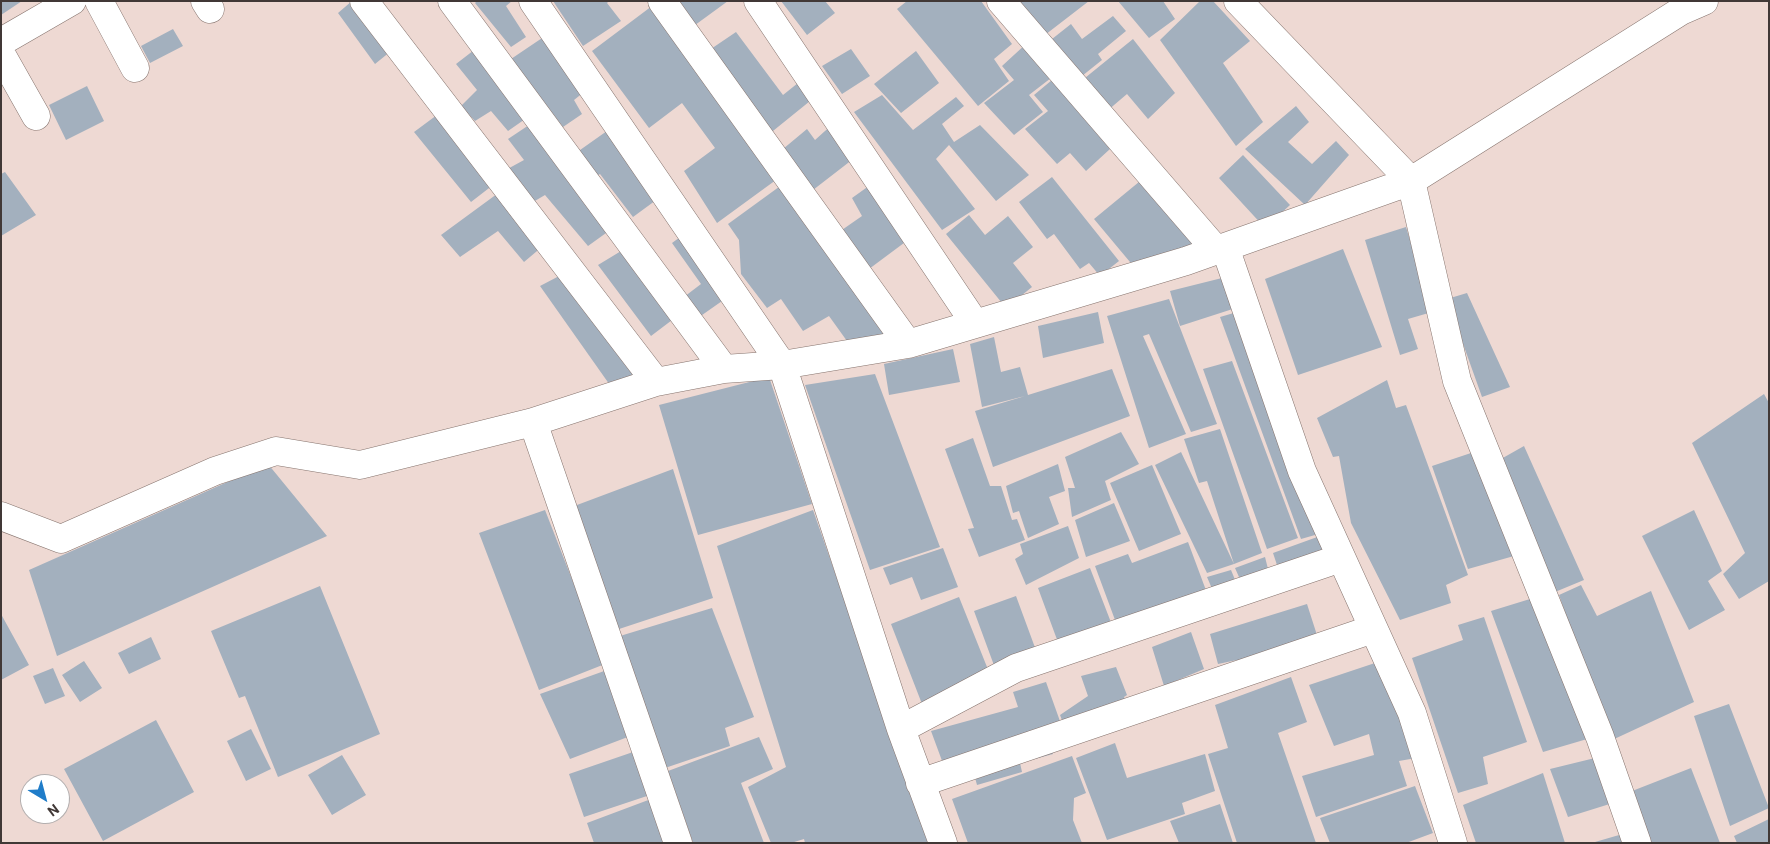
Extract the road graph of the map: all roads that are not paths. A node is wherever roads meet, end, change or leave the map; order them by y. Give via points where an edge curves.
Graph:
1 (72, 1) edge
2 (99, 1) edge
3 (364, 1) edge
4 (452, 1) edge
5 (534, 1) edge
6 (662, 1) edge
7 (758, 1) edge
8 (1001, 1) edge
9 (1238, 1) edge
10 (1704, 1) edge
11 (1, 42) edge
12 (1, 54) edge
13 (135, 68) dead end
14 (36, 116) dead end
15 (1411, 181) junction
16 (1216, 250) junction
17 (974, 322) junction
18 (908, 344) junction
19 (782, 365) junction
20 (724, 369) junction
21 (656, 382) junction
22 (533, 422) junction
23 (1, 516) edge
24 (1341, 558) junction
25 (1373, 629) junction
26 (901, 729) junction
27 (920, 783) junction
28 (1448, 842) edge
29 (678, 843) edge
30 (943, 843) edge
31 (1637, 843) edge

1 - 11 street
2 - 13 street
3 - 21 street
4 - 20 street
5 - 19 street
6 - 18 street
7 - 17 street
8 - 16 street
9 - 15 street
10 - 15 street via 1681,11
12 - 14 street
15 - 16 street
15 - 31 street via 1457,382 1600,737
16 - 17 street
16 - 24 street via 1227,253 1302,471
17 - 18 street
18 - 19 street
19 - 20 street
19 - 26 street
20 - 21 street
21 - 22 street
22 - 23 street via 360,465 276,451 215,471 60,539
22 - 29 street
24 - 25 street
24 - 26 street via 1016,668
25 - 27 street
25 - 28 street via 1412,713
26 - 27 street
27 - 30 street

